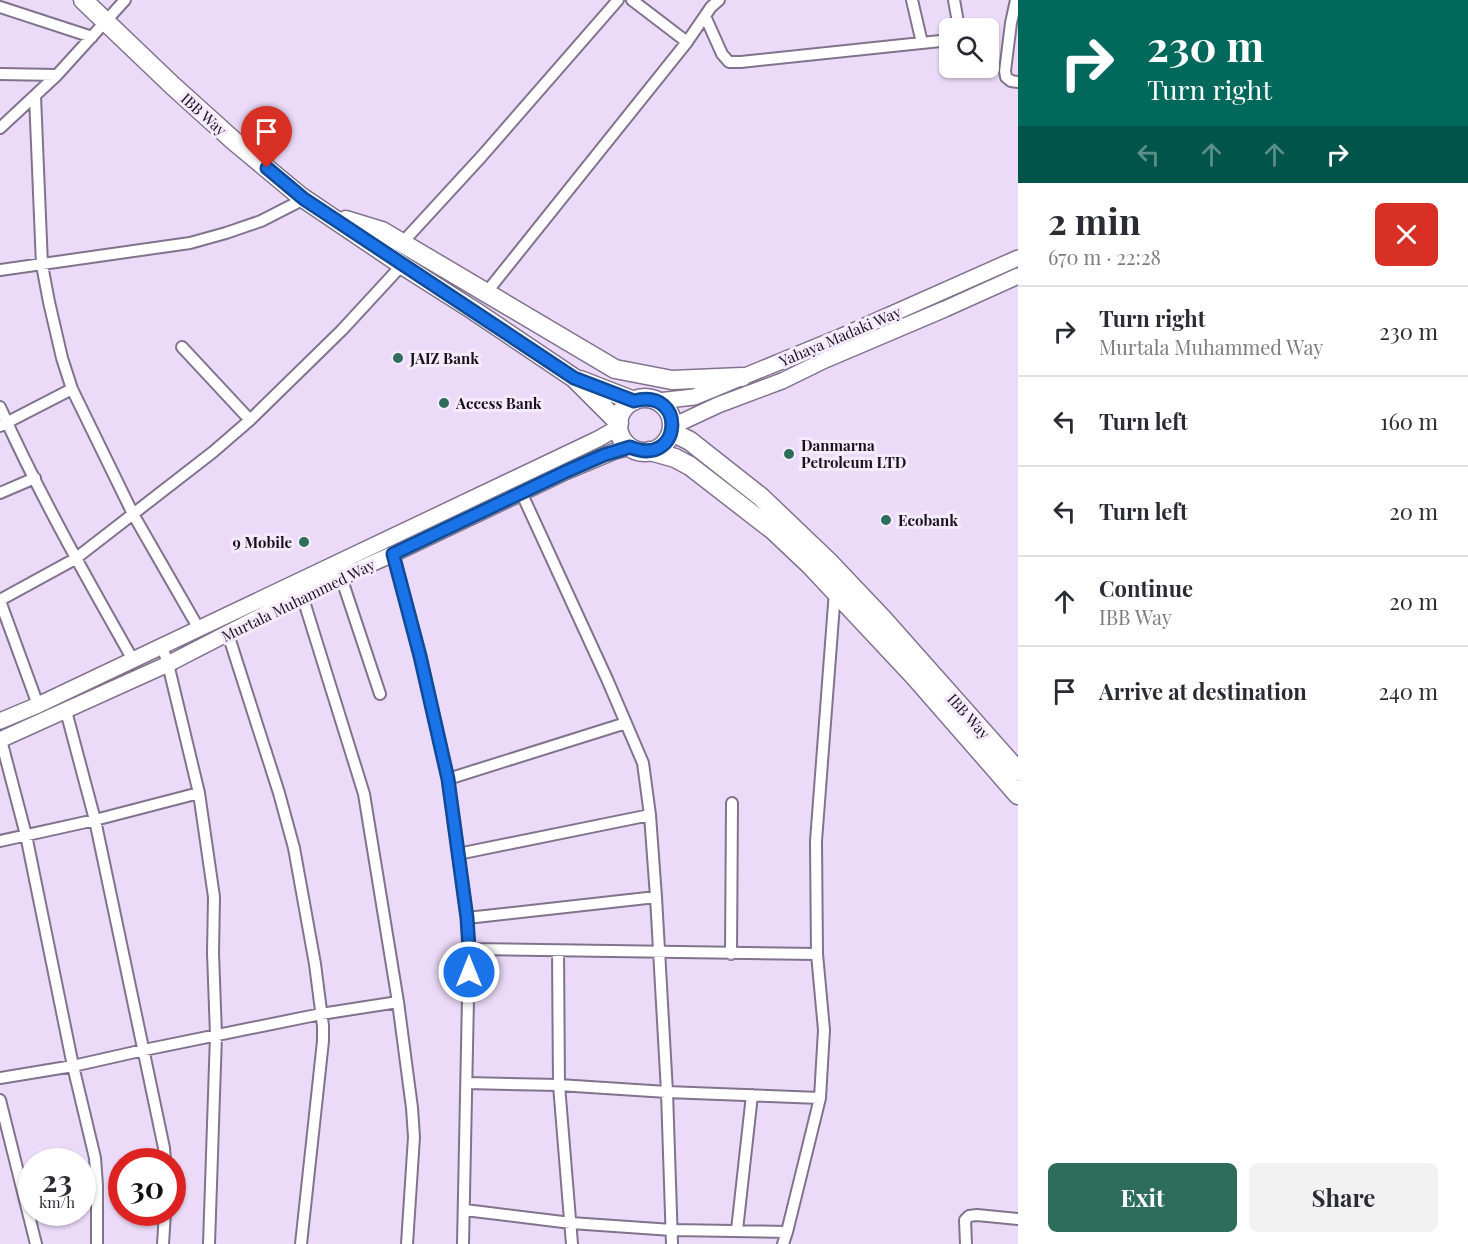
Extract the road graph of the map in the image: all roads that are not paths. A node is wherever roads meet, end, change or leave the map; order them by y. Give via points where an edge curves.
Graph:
1 (83, 0) edge
2 (125, 0) edge
3 (618, 0) edge
4 (632, 0) edge
5 (719, 0) edge
6 (912, 0) edge
7 (954, 0) edge
8 (1016, 0) edge
9 (0, 7) edge
10 (705, 16) junction
11 (958, 18) edge
12 (106, 21) junction
13 (92, 37) junction
14 (939, 41) edge
15 (687, 42) junction
16 (922, 43) junction
17 (0, 74) edge
18 (57, 75) junction
19 (1018, 82) edge
20 (35, 96) junction
21 (0, 128) edge
22 (304, 199) junction
23 (327, 213) junction
24 (402, 243) junction
25 (1018, 258) edge
26 (42, 264) junction
27 (402, 265) junction
28 (0, 270) edge
29 (1018, 276) edge
30 (486, 293) junction
31 (182, 347) dead end
32 (742, 377) junction
33 (574, 378) junction
34 (72, 389) junction
35 (634, 401) junction
36 (658, 401) junction
37 (0, 407) edge
38 (250, 420) junction
39 (4, 424) edge
40 (619, 425) junction
41 (672, 429) junction
42 (630, 447) junction
43 (650, 451) junction
44 (34, 478) junction
45 (521, 492) junction
46 (0, 493) edge
47 (134, 514) junction
48 (393, 554) junction
49 (75, 559) junction
50 (341, 577) junction
51 (835, 591) junction
52 (302, 595) junction
53 (0, 601) edge
54 (199, 629) junction
55 (228, 634) junction
56 (162, 646) junction
57 (134, 660) junction
58 (168, 663) junction
59 (917, 669) junction
60 (380, 694) dead end
61 (38, 705) junction
62 (66, 711) junction
63 (0, 721) edge
64 (626, 723) junction
65 (1, 740) edge
66 (1018, 771) edge
67 (448, 779) junction
68 (199, 793) junction
69 (1018, 795) edge
70 (732, 803) dead end
71 (650, 815) junction
72 (95, 820) junction
73 (26, 835) junction
74 (0, 841) edge
75 (458, 854) junction
76 (656, 897) junction
77 (467, 918) junction
78 (469, 949) junction
79 (558, 951) junction
80 (659, 952) junction
81 (731, 954) junction
82 (817, 954) junction
83 (398, 1002) junction
84 (321, 1014) junction
85 (216, 1035) junction
86 (144, 1050) junction
87 (73, 1066) junction
88 (0, 1078) edge
89 (467, 1083) junction
90 (559, 1085) junction
91 (667, 1092) junction
92 (752, 1095) junction
93 (820, 1098) junction
94 (0, 1100) edge
95 (164, 1148) edge
96 (465, 1210) junction
97 (1018, 1219) edge
98 (571, 1223) junction
99 (165, 1226) edge
100 (672, 1230) junction
101 (737, 1230) junction
102 (787, 1232) junction
103 (36, 1244) edge
104 (97, 1244) edge
105 (164, 1244) edge
106 (209, 1244) edge
107 (301, 1244) edge
108 (407, 1244) edge
109 (463, 1244) edge
110 (572, 1244) edge
111 (672, 1244) edge
112 (783, 1244) edge
113 (966, 1244) edge

1 - 12 highway, IBB Way
2 - 12 street
3 - 24 street
4 - 15 street
5 - 10 street
6 - 16 street
7 - 11 street
8 - 19 street via 1005,71 1006,77
9 - 13 street
10 - 15 street
10 - 16 street via 729,62
12 - 13 street
12 - 22 highway, IBB Way via 208,118
13 - 18 street
14 - 16 street
15 - 30 street
17 - 18 street
18 - 20 street
20 - 21 street
20 - 26 street
22 - 23 highway, IBB Way
22 - 26 street via 261,221 190,243
23 - 24 highway via 382,231
23 - 27 highway, IBB Way
24 - 30 highway
25 - 32 main road, Yahaya Madaki Way
26 - 28 street
26 - 34 street
27 - 33 highway, IBB Way
27 - 38 street
29 - 41 main road, Yahaya Madaki Way via 782,381 718,405
30 - 32 highway via 615,369 672,380
31 - 38 street
32 - 36 main road, Yahaya Madaki Way via 694,397
33 - 35 highway, IBB Way
33 - 40 highway, IBB Way
34 - 39 street
34 - 47 street
35 - 36 highway
35 - 40 highway via 626,406
36 - 41 highway via 670,414
37 - 39 street
38 - 47 street
39 - 44 street
40 - 42 highway via 620,434
40 - 54 main road, Murtala Muhammed Way via 598,439
41 - 43 highway via 662,445
41 - 59 highway via 761,497 828,561 883,619
42 - 43 highway
42 - 45 main road, Murtala Muhammed Way
43 - 51 highway via 690,466 750,511
44 - 46 street
44 - 49 street
45 - 48 main road, Murtala Muhammed Way
45 - 64 street
47 - 49 street
47 - 54 street
48 - 50 main road, Murtala Muhammed Way
48 - 67 street
49 - 53 street
49 - 57 street
50 - 52 main road, Murtala Muhammed Way
50 - 60 street
51 - 59 highway
51 - 82 street via 816,841
52 - 55 main road, Murtala Muhammed Way
52 - 83 street via 364,794
53 - 61 street
54 - 56 main road, Murtala Muhammed Way
55 - 58 main road, Murtala Muhammed Way
55 - 84 street via 294,848
56 - 57 main road, Murtala Muhammed Way
56 - 58 street
57 - 61 main road, Murtala Muhammed Way
58 - 62 main road, Murtala Muhammed Way
58 - 68 street
59 - 66 highway, IBB Way
59 - 69 highway
61 - 63 main road, Murtala Muhammed Way
62 - 65 main road, Murtala Muhammed Way
62 - 72 street
64 - 67 street
64 - 71 street via 643,763
65 - 73 street
67 - 75 street
68 - 72 street
68 - 85 street via 214,897
70 - 81 street
71 - 75 street
71 - 76 street
72 - 73 street
72 - 86 street
73 - 74 street
73 - 87 street
75 - 77 street
76 - 77 street
76 - 80 street
77 - 78 street
78 - 79 street
78 - 89 street
79 - 80 street
79 - 90 street
80 - 81 street
80 - 91 street
81 - 82 street
82 - 93 street via 824,1030
83 - 84 street
83 - 108 street via 414,1137
84 - 85 street
84 - 107 street via 323,1041
85 - 86 street
85 - 106 street
86 - 87 street
86 - 95 street
87 - 88 street
87 - 104 street via 95,1158
89 - 90 street
89 - 96 street
90 - 91 street
90 - 98 street
91 - 92 street
91 - 100 street
92 - 93 street
92 - 101 street
93 - 102 street
94 - 103 street
96 - 98 street
96 - 109 street
97 - 113 street via 969,1215 965,1220
98 - 100 street
98 - 110 street
99 - 105 street
100 - 101 street
100 - 111 street
101 - 102 street
102 - 112 street

